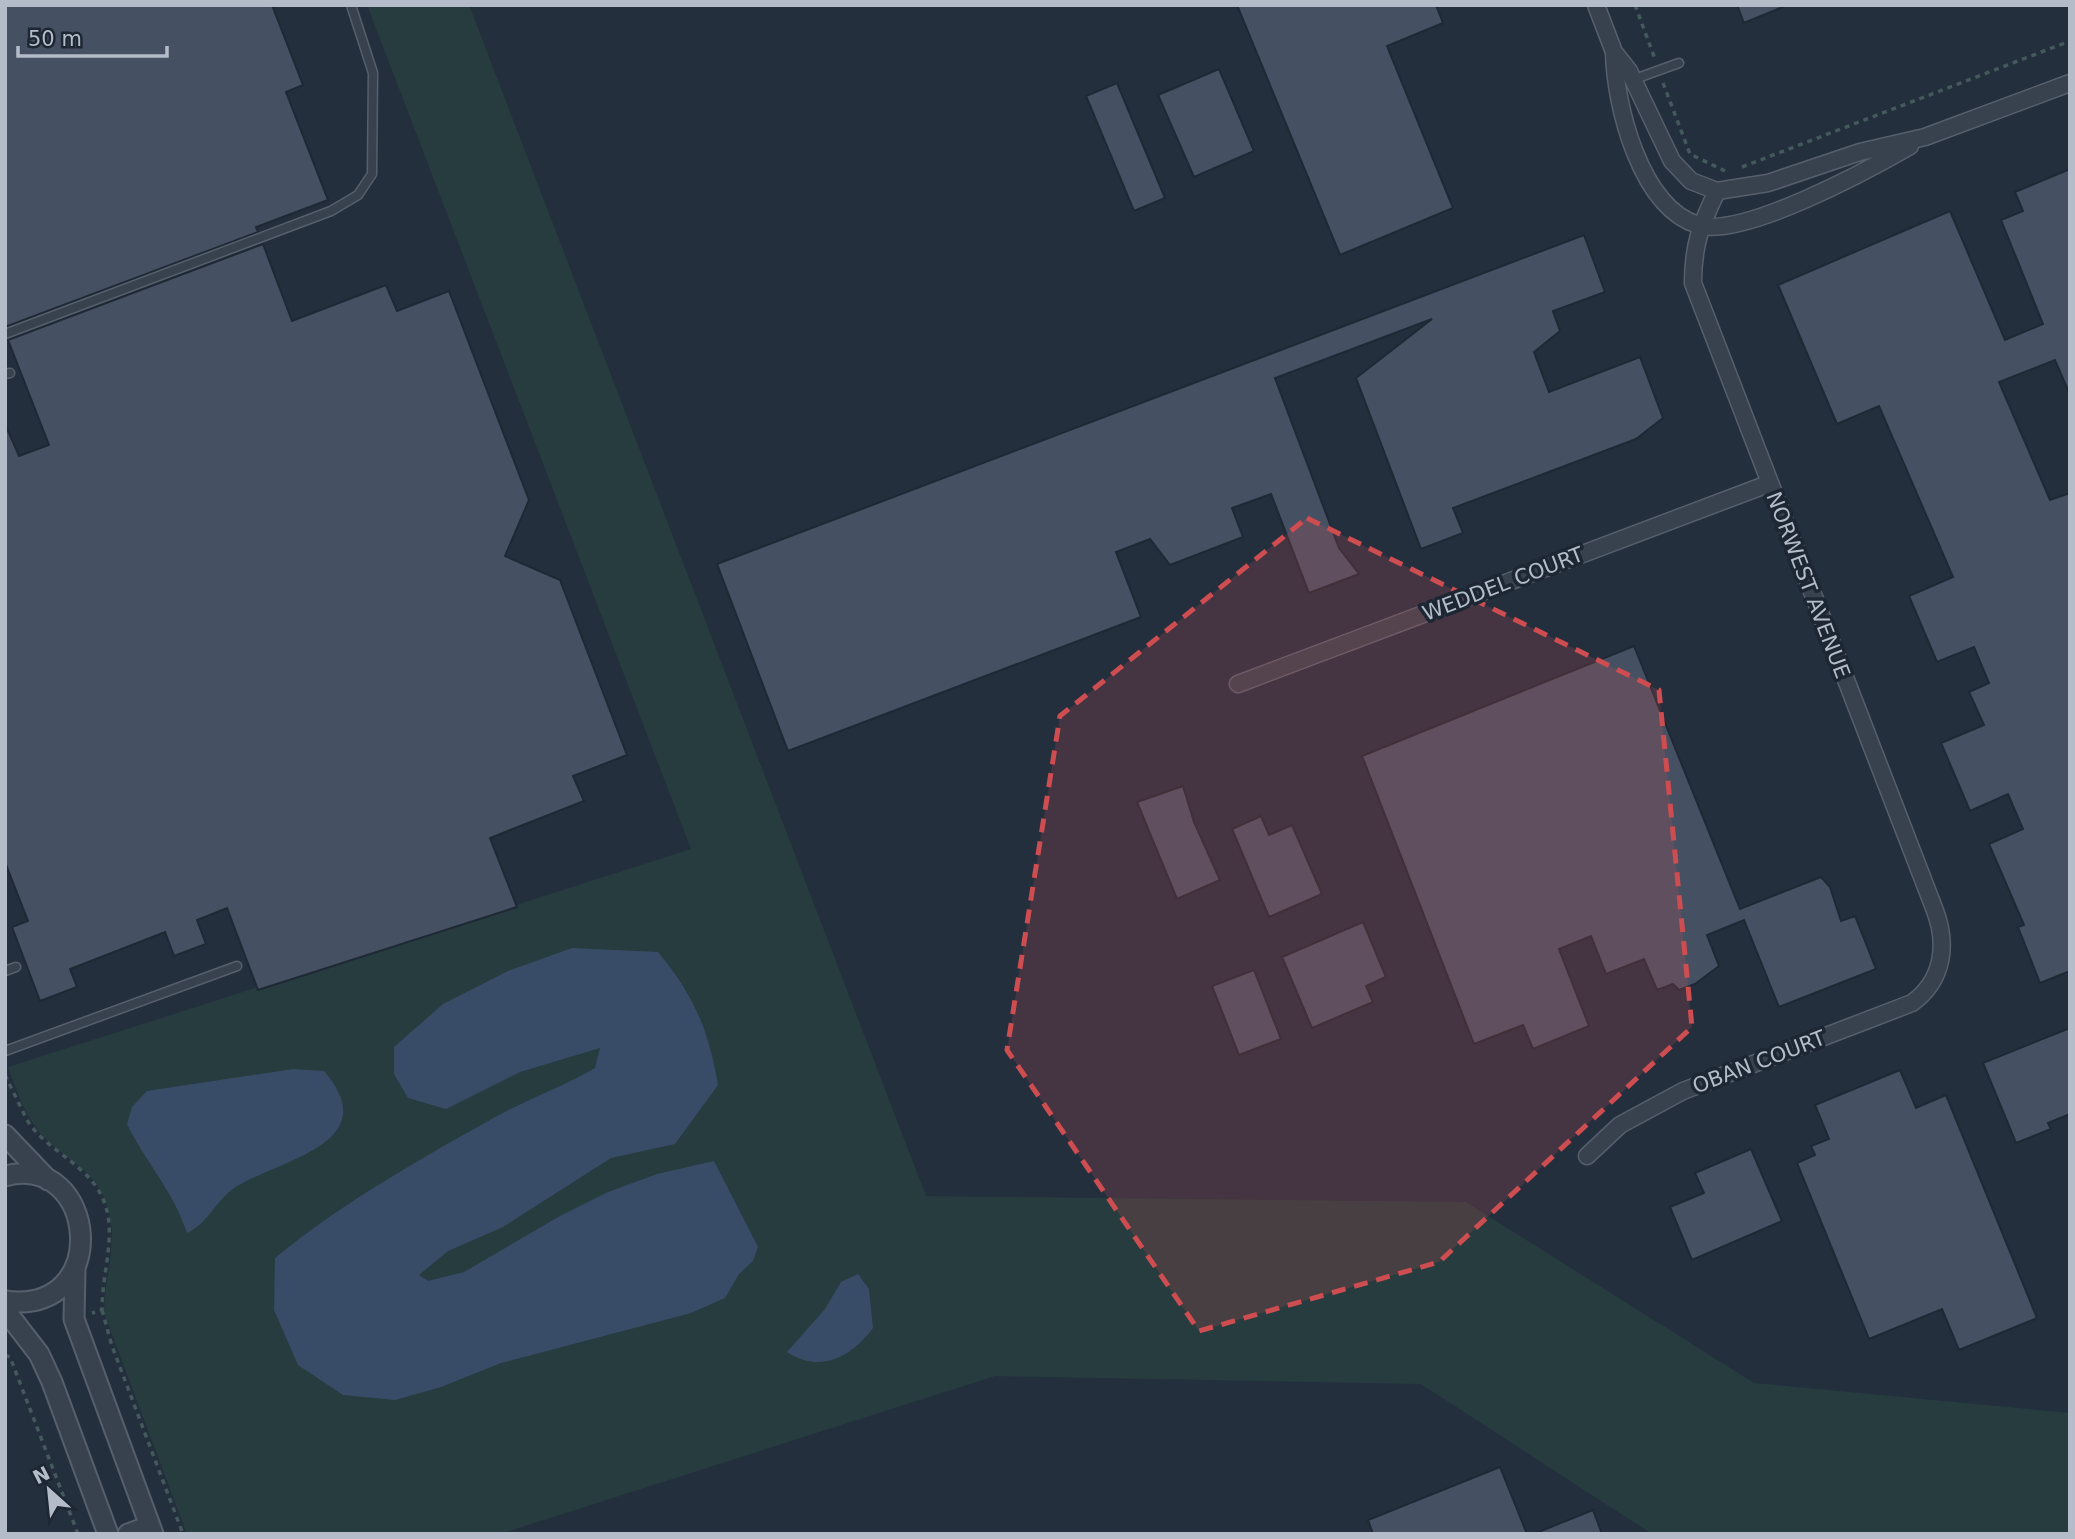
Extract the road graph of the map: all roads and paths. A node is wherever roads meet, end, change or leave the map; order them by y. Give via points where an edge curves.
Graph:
1 (351, 5) edge
2 (1596, 5) edge
3 (1634, 5) edge
4 (2070, 41) edge
5 (1614, 52) junction
6 (1679, 63) dead end
7 (1659, 70) junction
8 (1633, 79) junction
9 (2070, 83) edge
10 (1616, 86) junction
11 (1925, 137) junction
12 (1741, 168) dead end
13 (1728, 172) dead end
14 (1717, 191) junction
15 (1699, 226) junction
16 (5, 334) edge
17 (1768, 484) junction
18 (1238, 684) dead end
19 (237, 966) dead end
20 (16, 967) dead end
21 (5, 971) edge
22 (1935, 978) joint
23 (5, 1051) edge
24 (5, 1075) edge
25 (11, 1130) edge
26 (1587, 1156) dead end
27 (5, 1175) edge
28 (49, 1181) junction
29 (75, 1269) junction
30 (5, 1301) edge
31 (5, 1310) edge
32 (102, 1310) dead end
33 (5, 1355) edge
34 (152, 1530) edge
35 (78, 1534) edge
36 (108, 1534) edge
37 (128, 1534) edge
38 (183, 1534) edge

1 - 16 lane via 369,53 375,89 372,174 358,195 331,211
2 - 5 street
3 - 7 path
4 - 12 path
5 - 8 street
5 - 10 street
6 - 7 lane
7 - 8 lane
7 - 13 path via 1690,155
8 - 10 lane
8 - 14 street via 1679,170 1699,187
9 - 11 street
10 - 15 street via 1642,169 1652,186 1677,214
11 - 14 street via 1860,152 1768,183
11 - 15 street via 1864,173 1781,208 1727,225
14 - 15 street, NORWEST AVENUE
15 - 17 street, NORWEST AVENUE via 1693,283
17 - 18 street, WEDDEL COURT
17 - 22 street, NORWEST AVENUE via 1940,923 1942,951
19 - 23 lane
20 - 21 lane
22 - 26 street, OBAN COURT via 1929,990 1912,1003 1646,1108
24 - 25 path via 27,1120
25 - 28 street
27 - 28 street
28 - 29 street via 77,1210 83,1230
29 - 30 street via 61,1286 42,1298
29 - 34 street via 74,1320
31 - 36 street via 38,1354 52,1382
32 - 38 path
33 - 35 path via 10,1357
34 - 37 street

